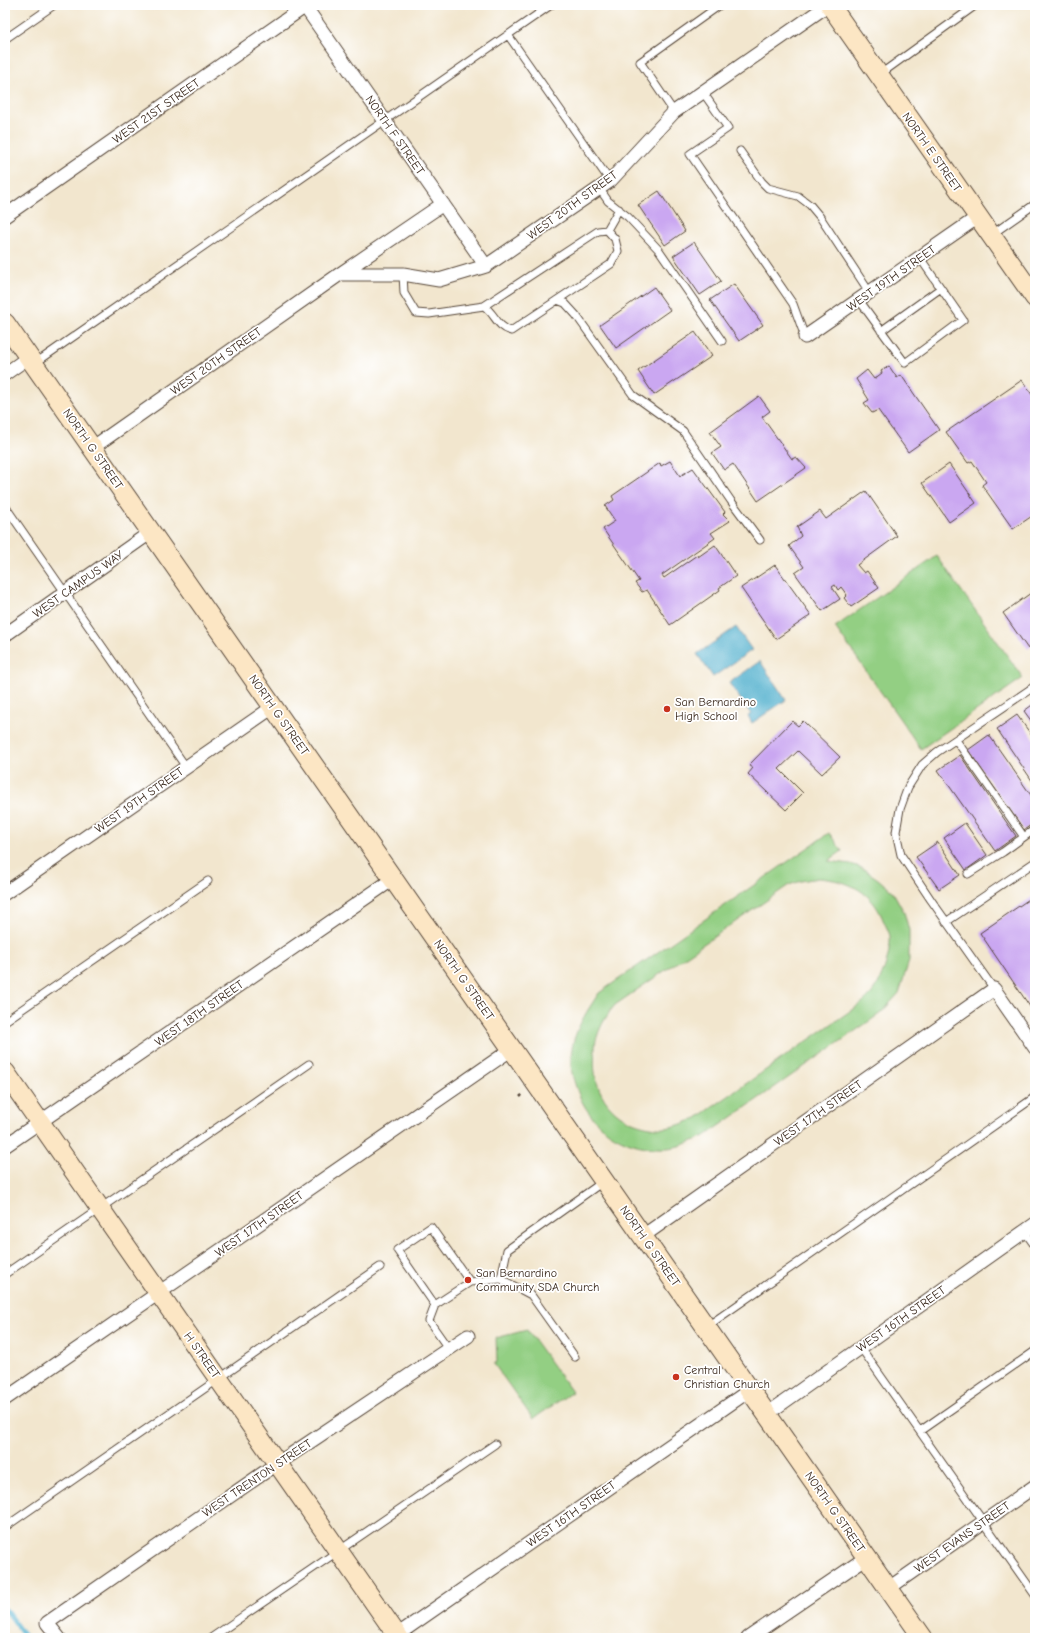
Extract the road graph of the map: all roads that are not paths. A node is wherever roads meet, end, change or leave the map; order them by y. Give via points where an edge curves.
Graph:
1 (54, 5) edge
2 (305, 5) edge
3 (551, 5) edge
4 (720, 5) edge
5 (829, 5) edge
6 (976, 5) edge
7 (508, 35) junction
8 (5, 39) edge
9 (879, 75) junction
10 (702, 91) junction
11 (674, 112) junction
12 (384, 120) junction
13 (740, 151) dead end
14 (610, 180) junction
15 (599, 188) junction
16 (443, 204) junction
17 (1035, 204) edge
18 (619, 210) junction
19 (5, 216) edge
20 (978, 218) junction
21 (606, 230) junction
22 (990, 235) junction
23 (920, 258) junction
24 (486, 266) junction
25 (340, 274) junction
26 (403, 274) junction
27 (941, 288) junction
28 (870, 292) junction
29 (1035, 298) edge
30 (557, 300) junction
31 (859, 300) junction
32 (484, 306) junction
33 (5, 323) edge
34 (882, 331) junction
35 (805, 337) joint
36 (722, 341) dead end
37 (31, 360) junction
38 (5, 374) edge
39 (92, 448) junction
40 (5, 506) edge
41 (151, 532) junction
42 (760, 540) dead end
43 (66, 593) junction
44 (5, 635) edge
45 (1035, 686) edge
46 (273, 707) junction
47 (956, 740) junction
48 (186, 767) junction
49 (1035, 830) edge
50 (1024, 837) junction
51 (1035, 862) edge
52 (968, 874) dead end
53 (393, 879) junction
54 (208, 881) dead end
55 (5, 893) edge
56 (946, 922) junction
57 (994, 989) junction
58 (5, 1021) edge
59 (1034, 1044) edge
60 (512, 1049) junction
61 (309, 1064) dead end
62 (5, 1072) edge
63 (1035, 1097) edge
64 (40, 1122) junction
65 (5, 1146) edge
66 (604, 1181) junction
67 (100, 1208) junction
68 (1030, 1228) edge
69 (643, 1236) junction
70 (1035, 1246) edge
71 (380, 1267) dead end
72 (5, 1274) edge
73 (501, 1279) junction
74 (470, 1282) junction
75 (159, 1293) junction
76 (435, 1305) junction
77 (706, 1327) junction
78 (468, 1336) dead end
79 (448, 1348) junction
80 (860, 1348) junction
81 (1035, 1351) edge
82 (576, 1357) dead end
83 (219, 1379) junction
84 (750, 1390) junction
85 (5, 1399) edge
86 (767, 1414) junction
87 (920, 1431) junction
88 (495, 1444) dead end
89 (277, 1464) junction
90 (1035, 1486) edge
91 (984, 1522) junction
92 (5, 1527) edge
93 (338, 1551) junction
94 (866, 1557) junction
95 (889, 1588) junction
96 (1035, 1595) edge
97 (762, 1634) edge
98 (396, 1637) edge
99 (59, 1638) edge
100 (211, 1638) edge
101 (748, 1638) edge
102 (923, 1638) edge

1 - 8 lane
2 - 12 street, NORTH F STREET
2 - 19 street, WEST 21ST STREET
3 - 7 lane
4 - 11 lane via 640,62
5 - 9 street, NORTH E STREET
5 - 10 street, WEST 20TH STREET
6 - 9 lane
7 - 12 lane
7 - 14 lane
9 - 20 street, NORTH E STREET
10 - 11 street, WEST 20TH STREET
10 - 35 lane via 728,128 690,154 793,304
11 - 14 street, WEST 20TH STREET
12 - 16 street, NORTH F STREET
12 - 37 lane
13 - 28 lane via 768,188 798,196 810,205
14 - 15 street, WEST 20TH STREET
15 - 18 lane via 608,201
15 - 24 street, WEST 20TH STREET
16 - 24 street, NORTH F STREET
16 - 25 street, WEST 20TH STREET
17 - 22 lane
18 - 21 lane
18 - 36 lane via 659,250
20 - 22 street, NORTH E STREET
20 - 23 street, WEST 19TH STREET
21 - 30 lane via 615,239 618,251 611,264
21 - 32 lane via 598,231
22 - 29 street, NORTH E STREET
23 - 27 lane
23 - 28 street, WEST 19TH STREET
24 - 26 street, WEST 20TH STREET via 440,280
25 - 26 street, WEST 20TH STREET
25 - 39 street, WEST 20TH STREET
26 - 32 lane via 404,293 416,313 428,314
27 - 34 lane
27 - 34 lane via 963,320 905,363
28 - 31 street, WEST 19TH STREET
30 - 32 lane via 511,331 502,328
30 - 42 lane via 564,303 576,316 633,395 683,431 730,501
31 - 34 lane
31 - 35 street, WEST 19TH STREET
33 - 37 street, NORTH G STREET
37 - 38 street
37 - 39 street, NORTH G STREET
39 - 41 street, NORTH G STREET
40 - 43 lane
41 - 43 street, WEST CAMPUS WAY
41 - 46 street, NORTH G STREET
43 - 44 street, WEST CAMPUS WAY
43 - 48 lane
45 - 47 lane
46 - 48 street, WEST 19TH STREET
46 - 53 street, NORTH G STREET
47 - 50 lane
47 - 56 lane via 922,765 908,787 900,809 896,832 901,855
48 - 55 street, WEST 19TH STREET
49 - 50 lane
50 - 52 lane
51 - 56 lane
53 - 60 street, NORTH G STREET
53 - 64 street, WEST 18TH STREET
54 - 58 lane
56 - 57 lane
57 - 59 street
57 - 69 street, WEST 17TH STREET
60 - 66 street, NORTH G STREET
60 - 75 street, WEST 17TH STREET
61 - 67 lane
62 - 64 street, H STREET
63 - 77 lane
64 - 65 street, WEST 18TH STREET
64 - 67 street, H STREET
66 - 69 street, NORTH G STREET
66 - 73 lane via 507,1250
67 - 72 lane
67 - 75 street, H STREET
68 - 70 lane
68 - 80 street, WEST 16TH STREET
69 - 77 street, NORTH G STREET
71 - 83 lane
73 - 74 lane
73 - 82 lane via 531,1295
74 - 76 lane
74 - 76 lane via 431,1227 397,1250
75 - 83 street, H STREET
75 - 85 street, WEST 17TH STREET
76 - 79 lane via 429,1321
77 - 84 street, NORTH G STREET
78 - 79 street, WEST TRENTON STREET
79 - 89 street, WEST TRENTON STREET
80 - 86 street, WEST 16TH STREET
80 - 87 lane
81 - 87 lane
83 - 89 street, H STREET
83 - 92 lane
84 - 86 street, NORTH G STREET
84 - 98 street, WEST 16TH STREET
86 - 94 street, NORTH G STREET
87 - 91 lane
88 - 93 lane
89 - 93 street, H STREET
89 - 99 street, WEST TRENTON STREET via 47,1623
90 - 91 street, WEST EVANS STREET
91 - 95 street, WEST EVANS STREET
91 - 96 lane
93 - 98 street, H STREET
93 - 100 lane
94 - 95 street, NORTH G STREET
94 - 97 street
95 - 102 street, NORTH G STREET
97 - 101 street

